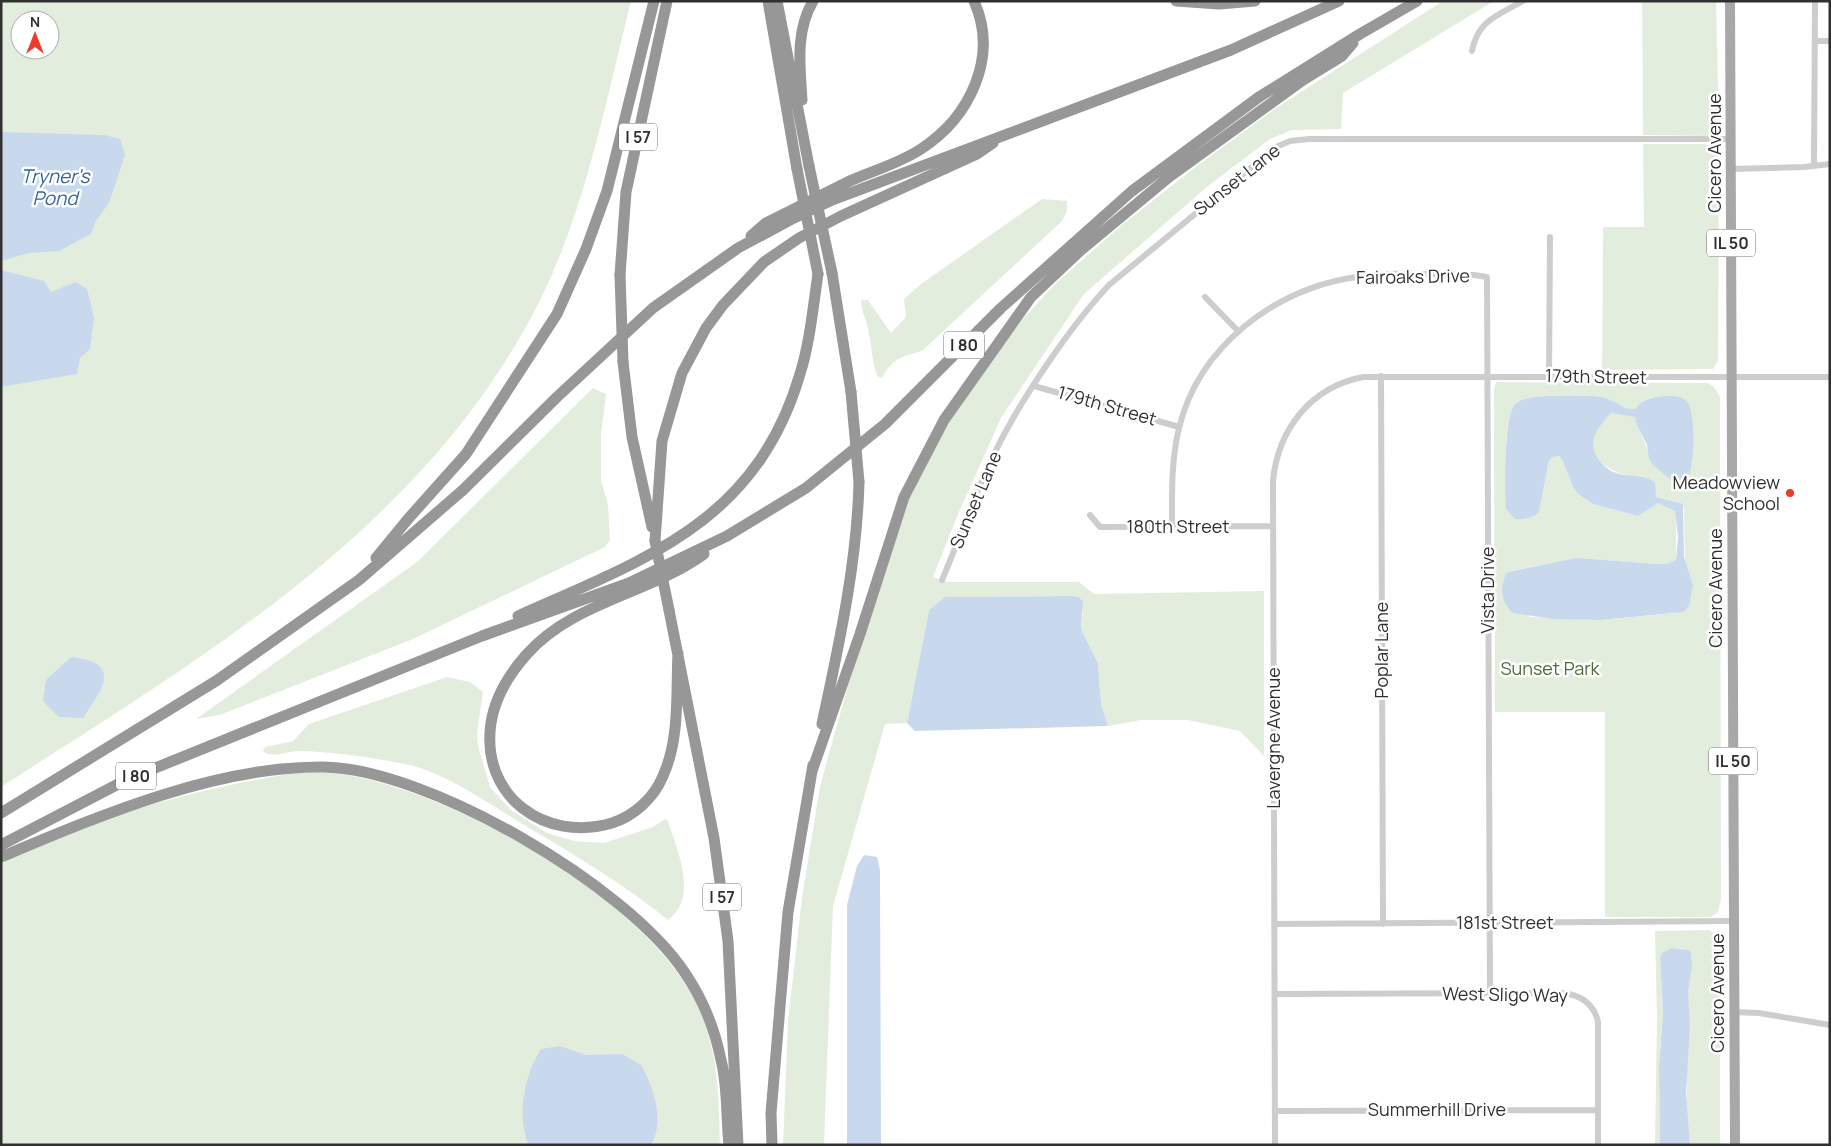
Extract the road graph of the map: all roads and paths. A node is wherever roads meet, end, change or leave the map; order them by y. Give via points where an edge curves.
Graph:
1 (654, 1) edge
2 (668, 1) edge
3 (768, 1) edge
4 (777, 1) edge
5 (813, 1) edge
6 (974, 1) edge
7 (1176, 1) edge
8 (1255, 1) edge
9 (1339, 1) edge
10 (1417, 1) edge
11 (1523, 1) edge
12 (1730, 1) edge
13 (1815, 1) edge
14 (1360, 34) junction
15 (1815, 41) junction
16 (1830, 41) edge
17 (1472, 51) dead end
18 (1007, 133) junction
19 (803, 134) junction
20 (1731, 139) junction
21 (1814, 164) junction
22 (1830, 164) edge
23 (1731, 169) junction
24 (1550, 237) dead end
25 (738, 248) junction
26 (1486, 278) joint
27 (1205, 297) dead end
28 (1238, 331) junction
29 (1381, 376) junction
30 (1488, 376) junction
31 (1549, 377) junction
32 (1830, 377) edge
33 (1363, 378) joint
34 (1732, 378) junction
35 (1034, 386) junction
36 (1179, 427) junction
37 (1090, 515) dead end
38 (1272, 526) junction
39 (1172, 527) junction
40 (728, 536) junction
41 (655, 540) junction
42 (359, 580) junction
43 (942, 580) dead end
44 (482, 636) junction
45 (678, 653) junction
46 (812, 771) junction
47 (1, 813) edge
48 (1, 845) edge
49 (1, 857) edge
50 (1734, 922) junction
51 (1276, 924) junction
52 (1383, 924) junction
53 (1490, 924) junction
54 (1490, 993) junction
55 (1276, 994) junction
56 (1734, 1012) junction
57 (1830, 1025) edge
58 (1598, 1110) junction
59 (1276, 1111) junction
60 (729, 1145) edge
61 (738, 1145) edge
62 (772, 1145) edge
63 (1276, 1145) edge
64 (1598, 1145) edge
65 (1735, 1145) edge

1 - 42 highway via 607,191 557,314 466,454 408,518
2 - 41 highway, I 57, bridge via 626,192 620,275 623,362 632,437
3 - 44 highway, bridge via 818,274 806,352 792,398 774,437 743,483 719,508 671,544
4 - 19 highway
5 - 19 highway via 802,28 800,48
6 - 25 highway via 984,34 983,58 966,102 942,131 913,153 766,222
7 - 8 highway via 1219,4
9 - 18 highway, I 80 via 1231,50
10 - 14 highway, I 80
11 - 17 street via 1483,25 1474,39
12 - 20 main road, Cicero Avenue / IL 50
13 - 15 street
14 - 40 highway, I 80 via 1259,97 1132,191 1001,308 885,424 806,488
14 - 46 highway via 1342,56 1223,137 1147,195 1031,297 944,420 904,497
15 - 16 street
15 - 21 street
18 - 25 highway, I 80 via 832,200
18 - 41 highway via 977,154 798,238 764,262 745,281 706,328 682,373 662,442
19 - 46 highway, bridge via 832,273 851,392 859,482 858,530 842,633
20 - 23 main road, Cicero Avenue / IL 50
20 - 35 street, Sunset Lane via 1310,139 1284,143 1270,150 1109,285 1091,304
21 - 22 street
21 - 23 street
23 - 34 main road, Cicero Avenue / IL 50
24 - 31 street
25 - 42 highway, I 80 via 653,308 463,490
26 - 28 street, Fairoaks Drive via 1474,275 1374,275 1332,281 1278,302
26 - 30 street, Vista Drive
27 - 28 street
28 - 36 street, Fairoaks Drive via 1207,368
29 - 30 street, 179th Street
29 - 33 street, 179th Street
29 - 52 street, Poplar Lane
30 - 31 street, 179th Street
30 - 53 street, Vista Drive
31 - 34 street, 179th Street
32 - 34 street, 179th Street
33 - 38 street, Lavergne Avenue via 1326,391 1302,410 1284,436 1274,465
34 - 50 main road, Cicero Avenue / IL 50
35 - 36 street, 179th Street
35 - 43 street, Sunset Lane via 995,452
36 - 39 street, Fairoaks Drive via 1172,473
37 - 39 street, 180th Street via 1100,527
38 - 39 street, 180th Street
38 - 51 street, Lavergne Avenue
40 - 44 highway, I 80 via 629,583
40 - 45 highway via 686,567 565,622 518,664 495,706 490,733 498,777 516,804 557,826 584,829 618,821 642,806 658,788 672,751
41 - 45 highway, I 57, bridge
42 - 47 highway, I 80 via 216,681
44 - 48 highway, I 80 via 128,779
45 - 61 highway, I 57 via 714,838 728,941
46 - 62 highway via 788,912 771,1113
49 - 60 highway via 100,815 162,795 287,769 325,767 360,771 442,799 522,837 580,874 631,914 666,948 686,973 706,1011 722,1061
50 - 53 street, 181st Street
50 - 56 main road, Cicero Avenue / IL 50
51 - 52 street, 181st Street
51 - 55 street, Lavergne Avenue
52 - 53 street, 181st Street
53 - 54 street, Vista Drive
54 - 55 street, West Sligo Way
54 - 58 street, West Sligo Way via 1574,994 1591,1006 1598,1022
55 - 59 street, Lavergne Avenue
56 - 57 street
56 - 65 main road, Cicero Avenue / IL 50
58 - 59 street, Summerhill Drive
58 - 64 street, West Sligo Way
59 - 63 street, Lavergne Avenue

